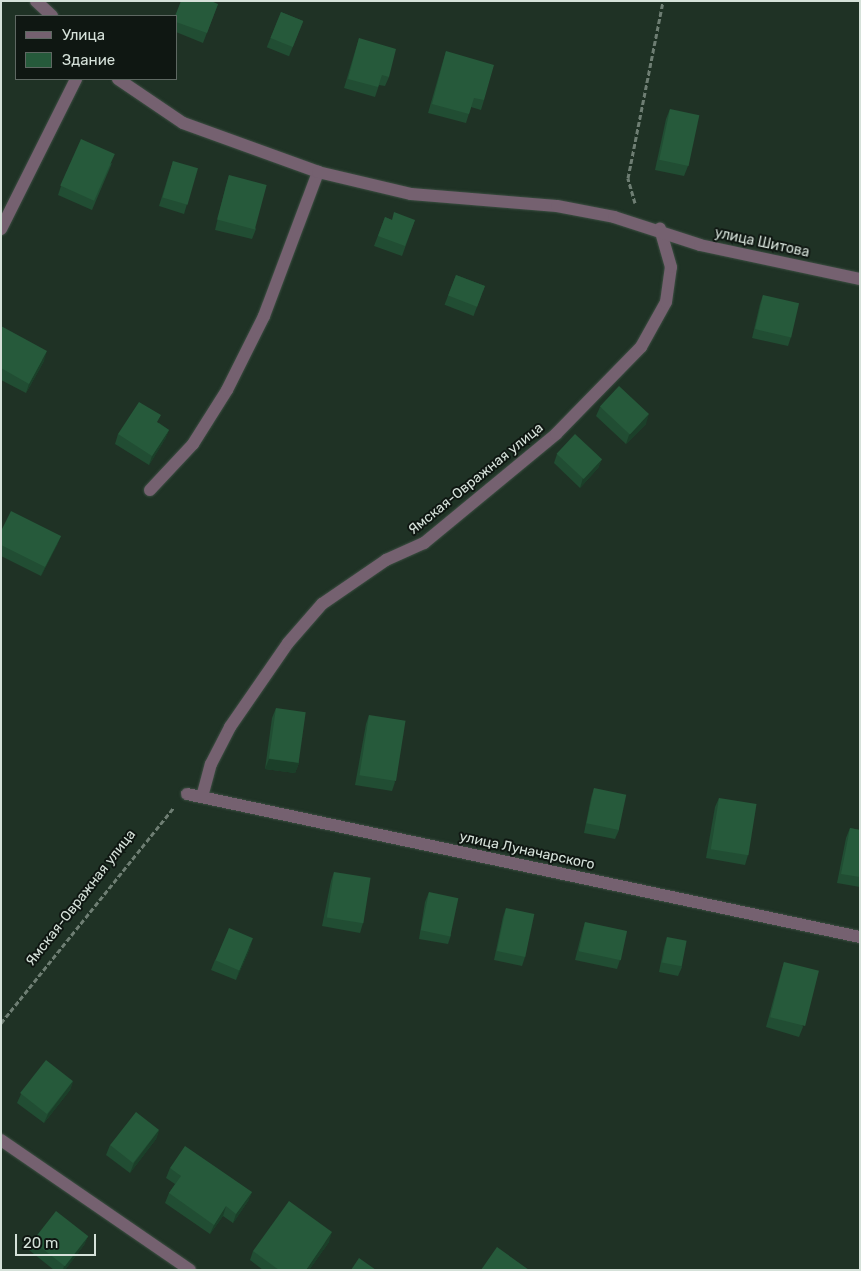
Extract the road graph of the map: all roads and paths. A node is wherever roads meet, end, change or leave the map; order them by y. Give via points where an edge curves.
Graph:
1 (36, 1) edge
2 (663, 1) edge
3 (51, 15) edge
4 (76, 80) edge
5 (119, 80) edge
6 (318, 172) junction
7 (1, 229) edge
8 (660, 229) junction
9 (860, 279) edge
10 (150, 490) dead end
11 (187, 794) joint
12 (202, 797) junction
13 (860, 937) edge
14 (1, 1023) edge
15 (1, 1140) edge
16 (190, 1270) edge

1 - 3 street
2 - 8 path via 628,178 636,204
4 - 7 street
5 - 6 street via 183,123
6 - 8 street via 411,194 557,206
6 - 10 street via 264,316 227,390 193,444
8 - 9 street, улица Шитова via 700,245
8 - 12 street, Ямская-Овражная улица via 671,268 667,293 641,347 556,434 424,543 386,560 322,604 288,643 230,727 211,764
11 - 12 street, улица Луначарского
11 - 14 path, Ямская-Овражная улица via 136,850
12 - 13 street, улица Луначарского
15 - 16 street

